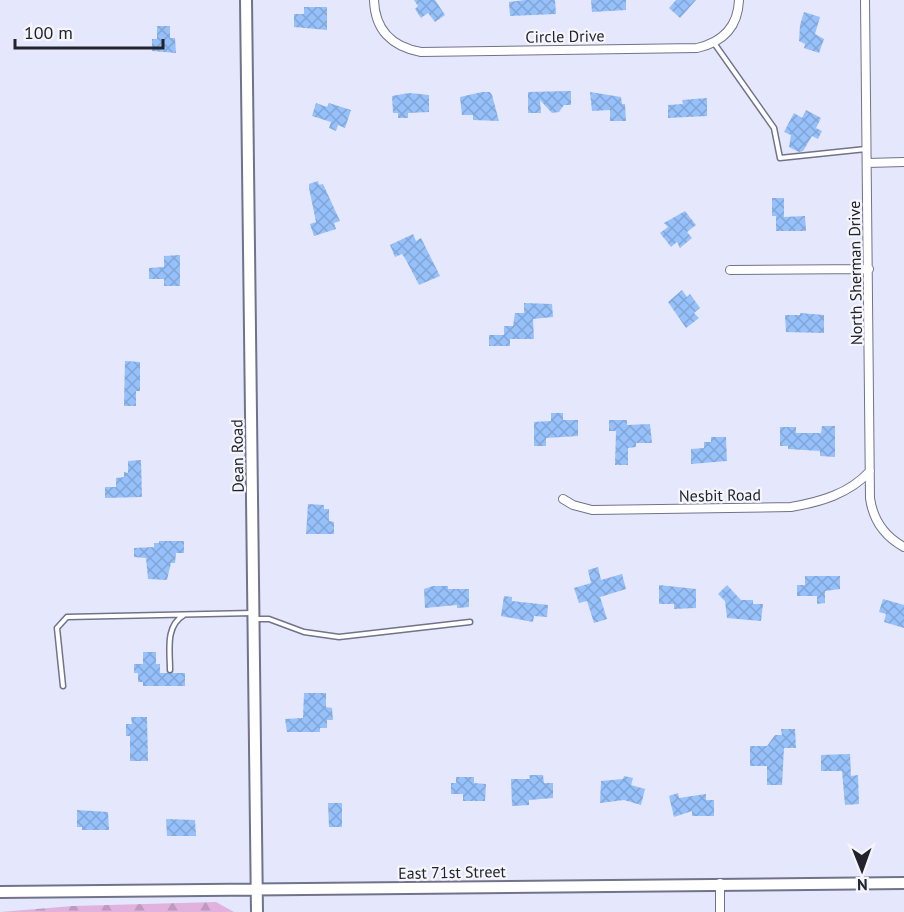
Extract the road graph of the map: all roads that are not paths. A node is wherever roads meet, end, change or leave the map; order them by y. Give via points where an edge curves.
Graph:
1 (246, 0) edge
2 (374, 0) edge
3 (739, 0) edge
4 (865, 0) edge
5 (714, 44) junction
6 (867, 149) junction
7 (904, 162) edge
8 (867, 163) junction
9 (868, 269) junction
10 (730, 270) dead end
11 (870, 471) junction
12 (563, 499) dead end
13 (904, 547) edge
14 (184, 614) junction
15 (254, 616) junction
16 (470, 622) dead end
17 (170, 670) dead end
18 (63, 686) dead end
19 (720, 883) junction
20 (904, 883) edge
21 (257, 890) junction
22 (0, 892) edge
23 (257, 912) edge
24 (720, 912) edge

1 - 15 street, Dean Road
2 - 5 street, Circle Drive via 382,31 403,48 421,52 698,48
3 - 5 street via 736,21
4 - 6 street, North Sherman Drive
5 - 6 lane via 774,128 780,158
6 - 8 street, North Sherman Drive
7 - 8 street
8 - 9 street, North Sherman Drive
9 - 10 street
9 - 11 street, North Sherman Drive
11 - 12 street, Nesbit Road via 836,495 791,507 592,510
11 - 13 street, North Sherman Drive via 873,512 878,525
14 - 15 lane
14 - 17 lane via 172,627
14 - 18 lane via 67,617 57,628
15 - 16 lane via 339,638
15 - 21 street, Dean Road
19 - 20 street, East 71st Street
19 - 21 street, East 71st Street
19 - 24 street
21 - 22 street, East 71st Street
21 - 23 street, Dean Road

